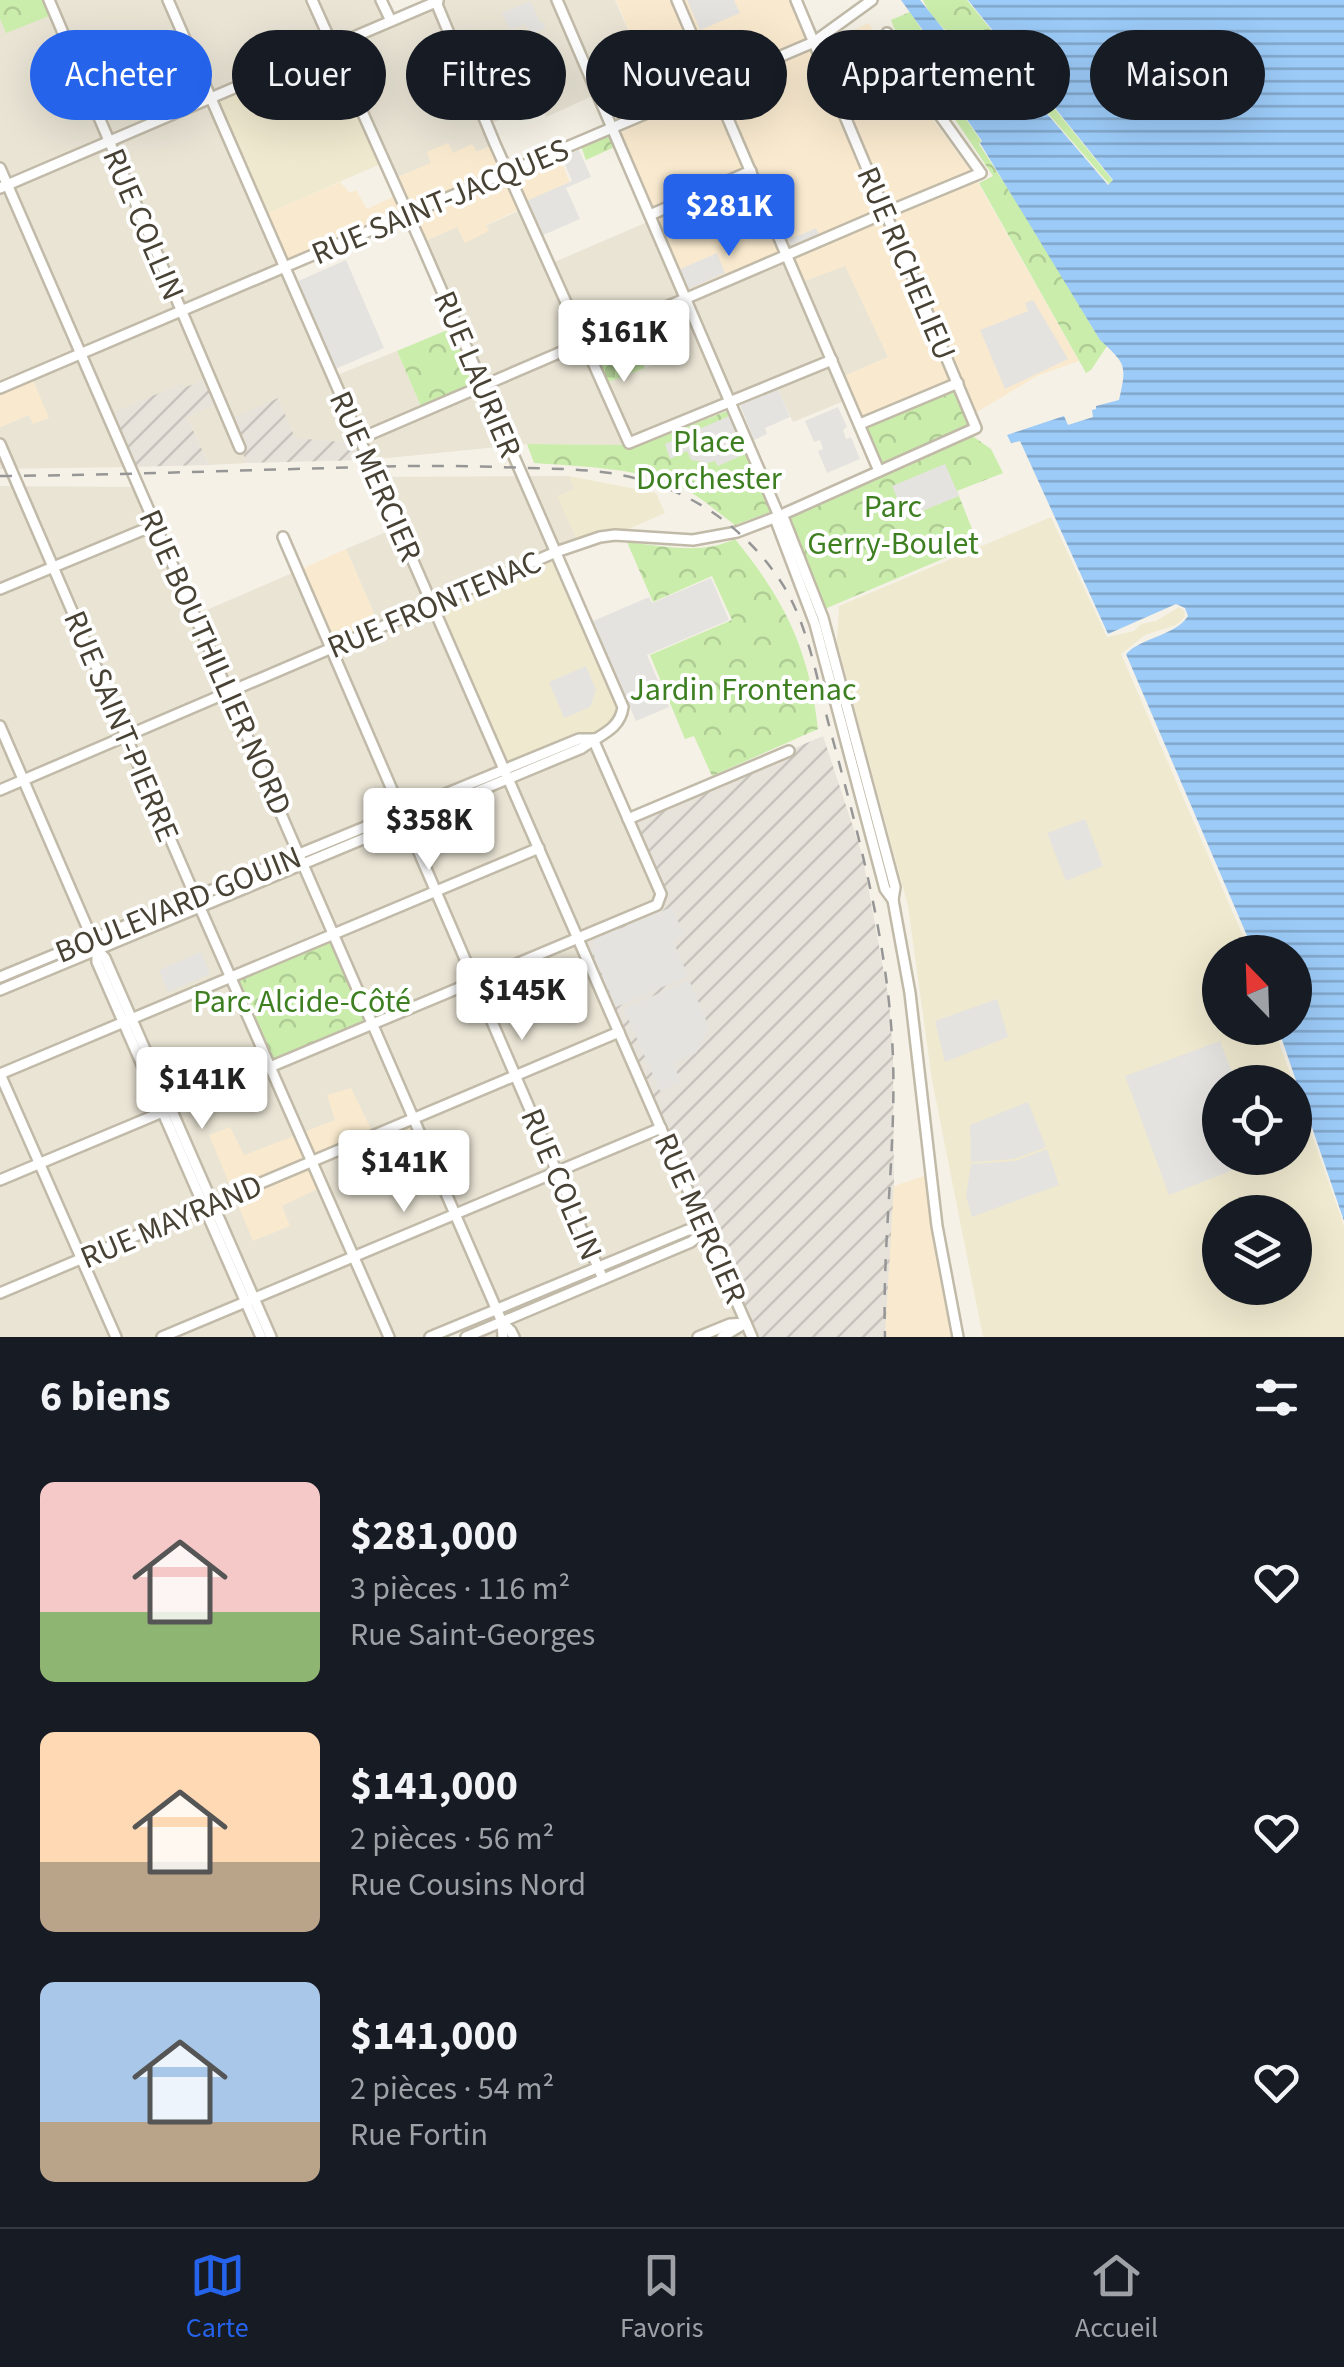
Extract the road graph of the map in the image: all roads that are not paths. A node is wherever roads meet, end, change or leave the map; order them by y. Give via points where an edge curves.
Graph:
1 (48, 0) edge
2 (168, 0) edge
3 (312, 0) edge
4 (381, 0) edge
5 (557, 0) edge
6 (677, 0) edge
7 (796, 0) edge
8 (872, 0) edge
9 (438, 1) edge
10 (390, 21) junction
11 (181, 30) edge
12 (326, 30) edge
13 (370, 30) edge
14 (690, 30) edge
15 (809, 30) edge
16 (831, 30) edge
17 (212, 103) edge
18 (160, 120) edge
19 (367, 120) edge
20 (629, 120) edge
21 (729, 120) edge
22 (847, 120) edge
23 (944, 120) edge
24 (612, 127) junction
25 (109, 142) junction
26 (0, 168) edge
27 (751, 172) junction
28 (508, 173) junction
29 (4, 187) edge
30 (887, 212) junction
31 (408, 214) junction
32 (650, 215) junction
33 (787, 255) junction
34 (284, 268) junction
35 (686, 298) junction
36 (182, 311) junction
37 (584, 342) junction
38 (81, 354) junction
39 (832, 360) junction
40 (958, 383) junction
41 (484, 385) junction
42 (0, 388) edge
43 (732, 403) junction
44 (860, 424) junction
45 (359, 439) junction
46 (0, 444) edge
47 (240, 448) dead end
48 (880, 470) junction
49 (779, 516) junction
50 (156, 525) junction
51 (283, 537) dead end
52 (556, 552) junction
53 (53, 567) junction
54 (0, 589) edge
55 (432, 604) junction
56 (331, 648) junction
57 (228, 692) junction
58 (0, 726) edge
59 (126, 736) junction
60 (593, 739) junction
61 (789, 751) dead end
62 (507, 774) junction
63 (24, 780) junction
64 (0, 790) edge
65 (403, 817) junction
66 (628, 820) junction
67 (539, 848) junction
68 (301, 859) junction
69 (436, 892) junction
70 (198, 902) junction
71 (334, 934) junction
72 (579, 939) junction
73 (95, 944) junction
74 (0, 977) edge
75 (231, 978) junction
76 (475, 982) junction
77 (0, 990) edge
78 (128, 1021) junction
79 (373, 1024) junction
80 (620, 1032) junction
81 (270, 1068) junction
82 (0, 1074) edge
83 (515, 1076) junction
84 (167, 1111) junction
85 (414, 1118) junction
86 (662, 1128) junction
87 (312, 1162) junction
88 (41, 1163) junction
89 (557, 1172) junction
90 (0, 1180) edge
91 (208, 1205) junction
92 (455, 1214) junction
93 (706, 1230) junction
94 (354, 1257) junction
95 (82, 1258) junction
96 (598, 1267) junction
97 (604, 1279) junction
98 (0, 1293) edge
99 (250, 1300) junction
100 (496, 1310) junction
101 (502, 1322) junction
102 (746, 1323) junction
103 (116, 1337) edge
104 (162, 1337) edge
105 (260, 1337) edge
106 (271, 1337) edge
107 (389, 1337) edge
108 (430, 1337) edge
109 (466, 1337) edge
110 (502, 1337) edge
111 (514, 1337) edge
112 (698, 1337) edge
113 (722, 1337) edge
114 (752, 1337) edge
115 (958, 1337) edge

1 - 25 street, RUE COLLIN
2 - 11 street, RUE MERCIER
3 - 12 street, RUE LAURIER
4 - 10 street
5 - 24 street
6 - 14 street
7 - 15 street, RUE RICHELIEU
8 - 16 street, RUE SAINT-JACQUES
9 - 10 street
9 - 28 street
10 - 13 street
17 - 34 street, RUE MERCIER
18 - 25 street
19 - 31 street, RUE LAURIER
20 - 24 street, RUE SAINT-JACQUES
21 - 27 street
22 - 30 street, RUE RICHELIEU
23 - 30 street via 982,173
24 - 28 street, RUE SAINT-JACQUES
24 - 32 street
25 - 29 street
25 - 36 street, RUE COLLIN
26 - 29 street, RUE BOUTHILLIER NORD
27 - 32 street
27 - 33 street
28 - 31 street, RUE SAINT-JACQUES
28 - 37 street
29 - 38 street, RUE BOUTHILLIER NORD
30 - 33 street
30 - 40 street, RUE RICHELIEU
31 - 34 street, RUE SAINT-JACQUES
31 - 41 street, RUE LAURIER
32 - 35 street
33 - 35 street
33 - 39 street
34 - 36 street, RUE SAINT-JACQUES
34 - 45 street, RUE MERCIER
35 - 37 street
35 - 43 street
36 - 38 street, RUE SAINT-JACQUES
36 - 47 street, RUE COLLIN
37 - 41 street
37 - 43 street via 630,444
38 - 42 street, RUE SAINT-JACQUES
38 - 50 street, RUE BOUTHILLIER NORD
39 - 43 street
39 - 44 street
40 - 44 street
40 - 48 street, RUE RICHELIEU via 976,428
41 - 45 street
41 - 52 street, RUE LAURIER
43 - 49 street
44 - 48 street
45 - 55 street, RUE MERCIER
46 - 53 street, RUE SAINT-PIERRE
48 - 49 street, RUE FRONTENAC
49 - 52 street, RUE FRONTENAC via 706,540 600,537
49 - 115 street via 893,900
50 - 53 street
50 - 57 street, RUE BOUTHILLIER NORD
51 - 56 street, RUE COLLIN
52 - 55 street, RUE FRONTENAC
52 - 60 street, RUE LAURIER via 623,707 614,728
53 - 54 street
53 - 59 street, RUE SAINT-PIERRE
55 - 56 street, RUE FRONTENAC
55 - 62 street, RUE MERCIER
56 - 57 street, RUE FRONTENAC
56 - 65 street, RUE COLLIN
57 - 59 street, RUE FRONTENAC
57 - 68 street, RUE BOUTHILLIER NORD
58 - 63 street
59 - 63 street, RUE FRONTENAC
59 - 70 street, RUE SAINT-PIERRE
60 - 62 street, BOULEVARD GOUIN
60 - 66 street
61 - 66 street
62 - 65 street, BOULEVARD GOUIN
62 - 67 street, RUE MERCIER
63 - 64 street, RUE FRONTENAC
63 - 73 street
65 - 68 street, BOULEVARD GOUIN
65 - 69 street, RUE COLLIN
66 - 72 street via 662,894 657,905
67 - 69 street
67 - 72 street, RUE MERCIER
68 - 70 street, BOULEVARD GOUIN
68 - 71 street, RUE BOUTHILLIER NORD
69 - 71 street
69 - 76 street, RUE COLLIN
70 - 73 street, BOULEVARD GOUIN
70 - 75 street, RUE SAINT-PIERRE
71 - 75 street
71 - 79 street, RUE BOUTHILLIER NORD
72 - 76 street
72 - 80 street, RUE MERCIER
73 - 74 street, BOULEVARD GOUIN
73 - 77 street, BOULEVARD GOUIN
73 - 78 street via 97,962
75 - 78 street
75 - 81 street, RUE SAINT-PIERRE
76 - 79 street
76 - 83 street, RUE COLLIN
78 - 82 street
78 - 84 street
79 - 81 street
79 - 85 street, RUE BOUTHILLIER NORD
80 - 83 street, RUE MAYRAND
80 - 86 street, RUE MERCIER
81 - 84 street
81 - 87 street, RUE SAINT-PIERRE
82 - 88 street
83 - 85 street, RUE MAYRAND
83 - 89 street, RUE COLLIN
84 - 88 street
84 - 91 street
85 - 87 street, RUE MAYRAND
85 - 92 street, RUE BOUTHILLIER NORD
86 - 89 street
86 - 93 street, RUE MERCIER
87 - 91 street, RUE MAYRAND
87 - 94 street, RUE SAINT-PIERRE
88 - 90 street
88 - 95 street
89 - 92 street
89 - 96 street, RUE COLLIN
91 - 95 street, RUE MAYRAND
91 - 99 street
92 - 94 street
92 - 100 street, RUE BOUTHILLIER NORD
93 - 96 street via 688,1230
93 - 97 street
93 - 102 street, RUE MERCIER
94 - 99 street
94 - 107 street, RUE SAINT-PIERRE
95 - 98 street, RUE MAYRAND
95 - 103 street
96 - 97 street, RUE COLLIN
96 - 100 street
97 - 101 street
99 - 104 street
99 - 105 street
99 - 106 street
100 - 101 street, RUE BOUTHILLIER NORD
100 - 108 street
101 - 109 street
101 - 110 street, RUE BOUTHILLIER NORD
101 - 111 street, RUE BOUTHILLIER NORD
102 - 112 street
102 - 113 street
102 - 114 street, RUE MERCIER

